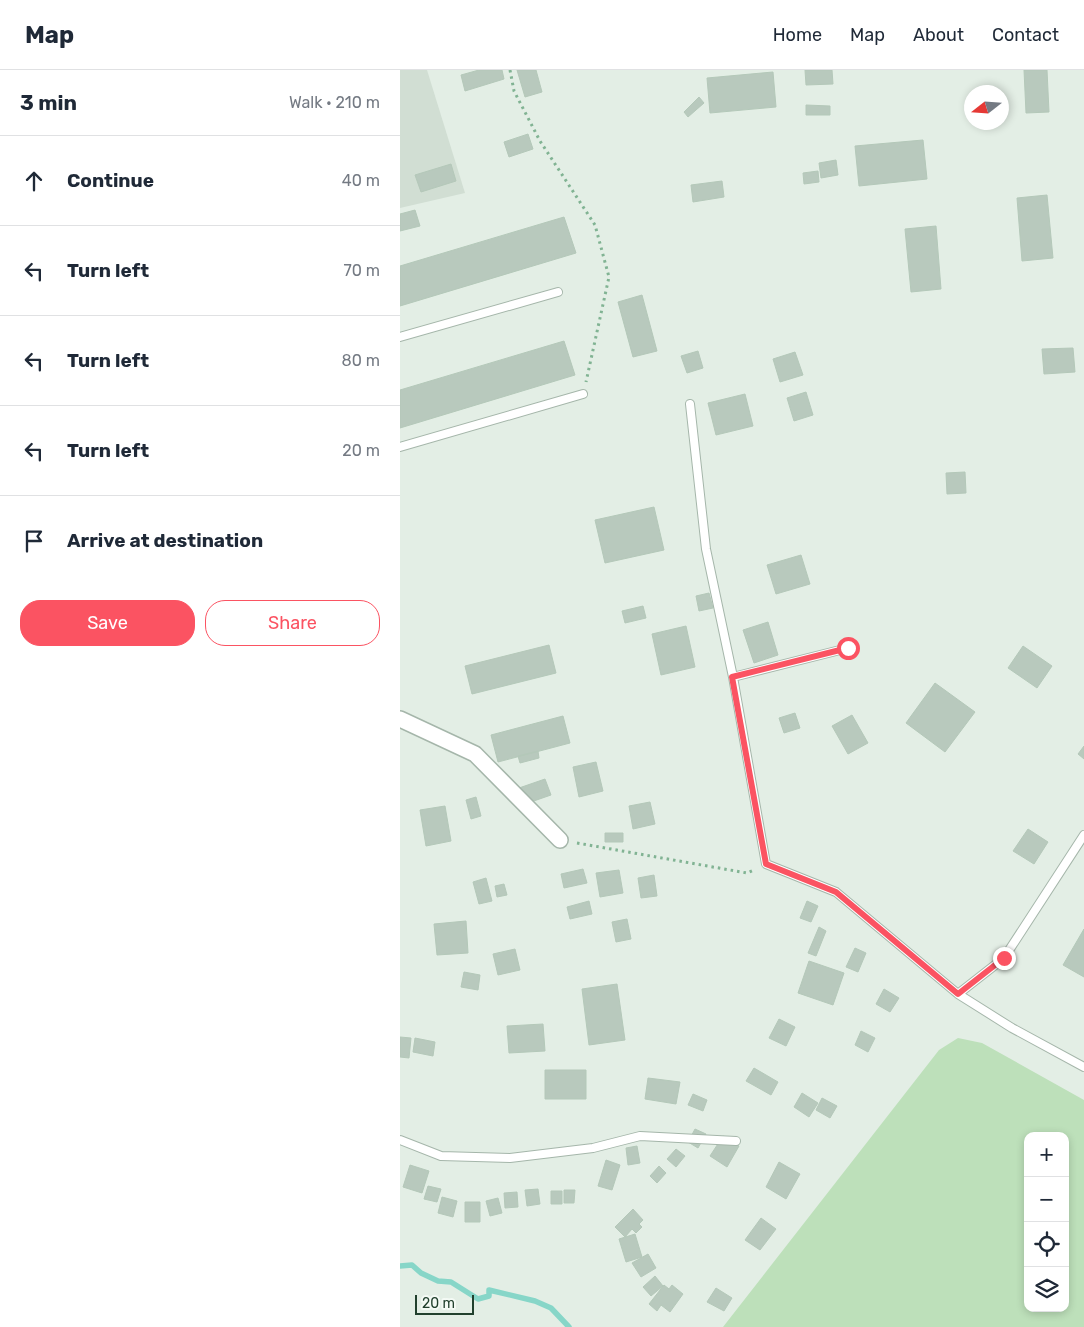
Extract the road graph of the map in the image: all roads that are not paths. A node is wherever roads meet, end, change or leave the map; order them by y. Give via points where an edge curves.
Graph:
1 (558, 292) dead end
2 (400, 336) edge
3 (583, 394) road end
4 (690, 404) dead end
5 (400, 448) edge
6 (848, 648) dead end
7 (732, 677) junction
8 (400, 719) edge
9 (1084, 835) edge
10 (560, 840) road end
11 (958, 994) junction
12 (1084, 1067) edge
13 (400, 1140) edge
14 (736, 1141) dead end

1 - 2 lane
3 - 5 lane
4 - 7 lane via 706,549
6 - 7 lane
7 - 11 lane via 766,864 836,892
8 - 10 street via 475,754
9 - 11 lane via 1004,958
11 - 12 lane
13 - 14 lane via 441,1156 510,1158 593,1148 640,1136

